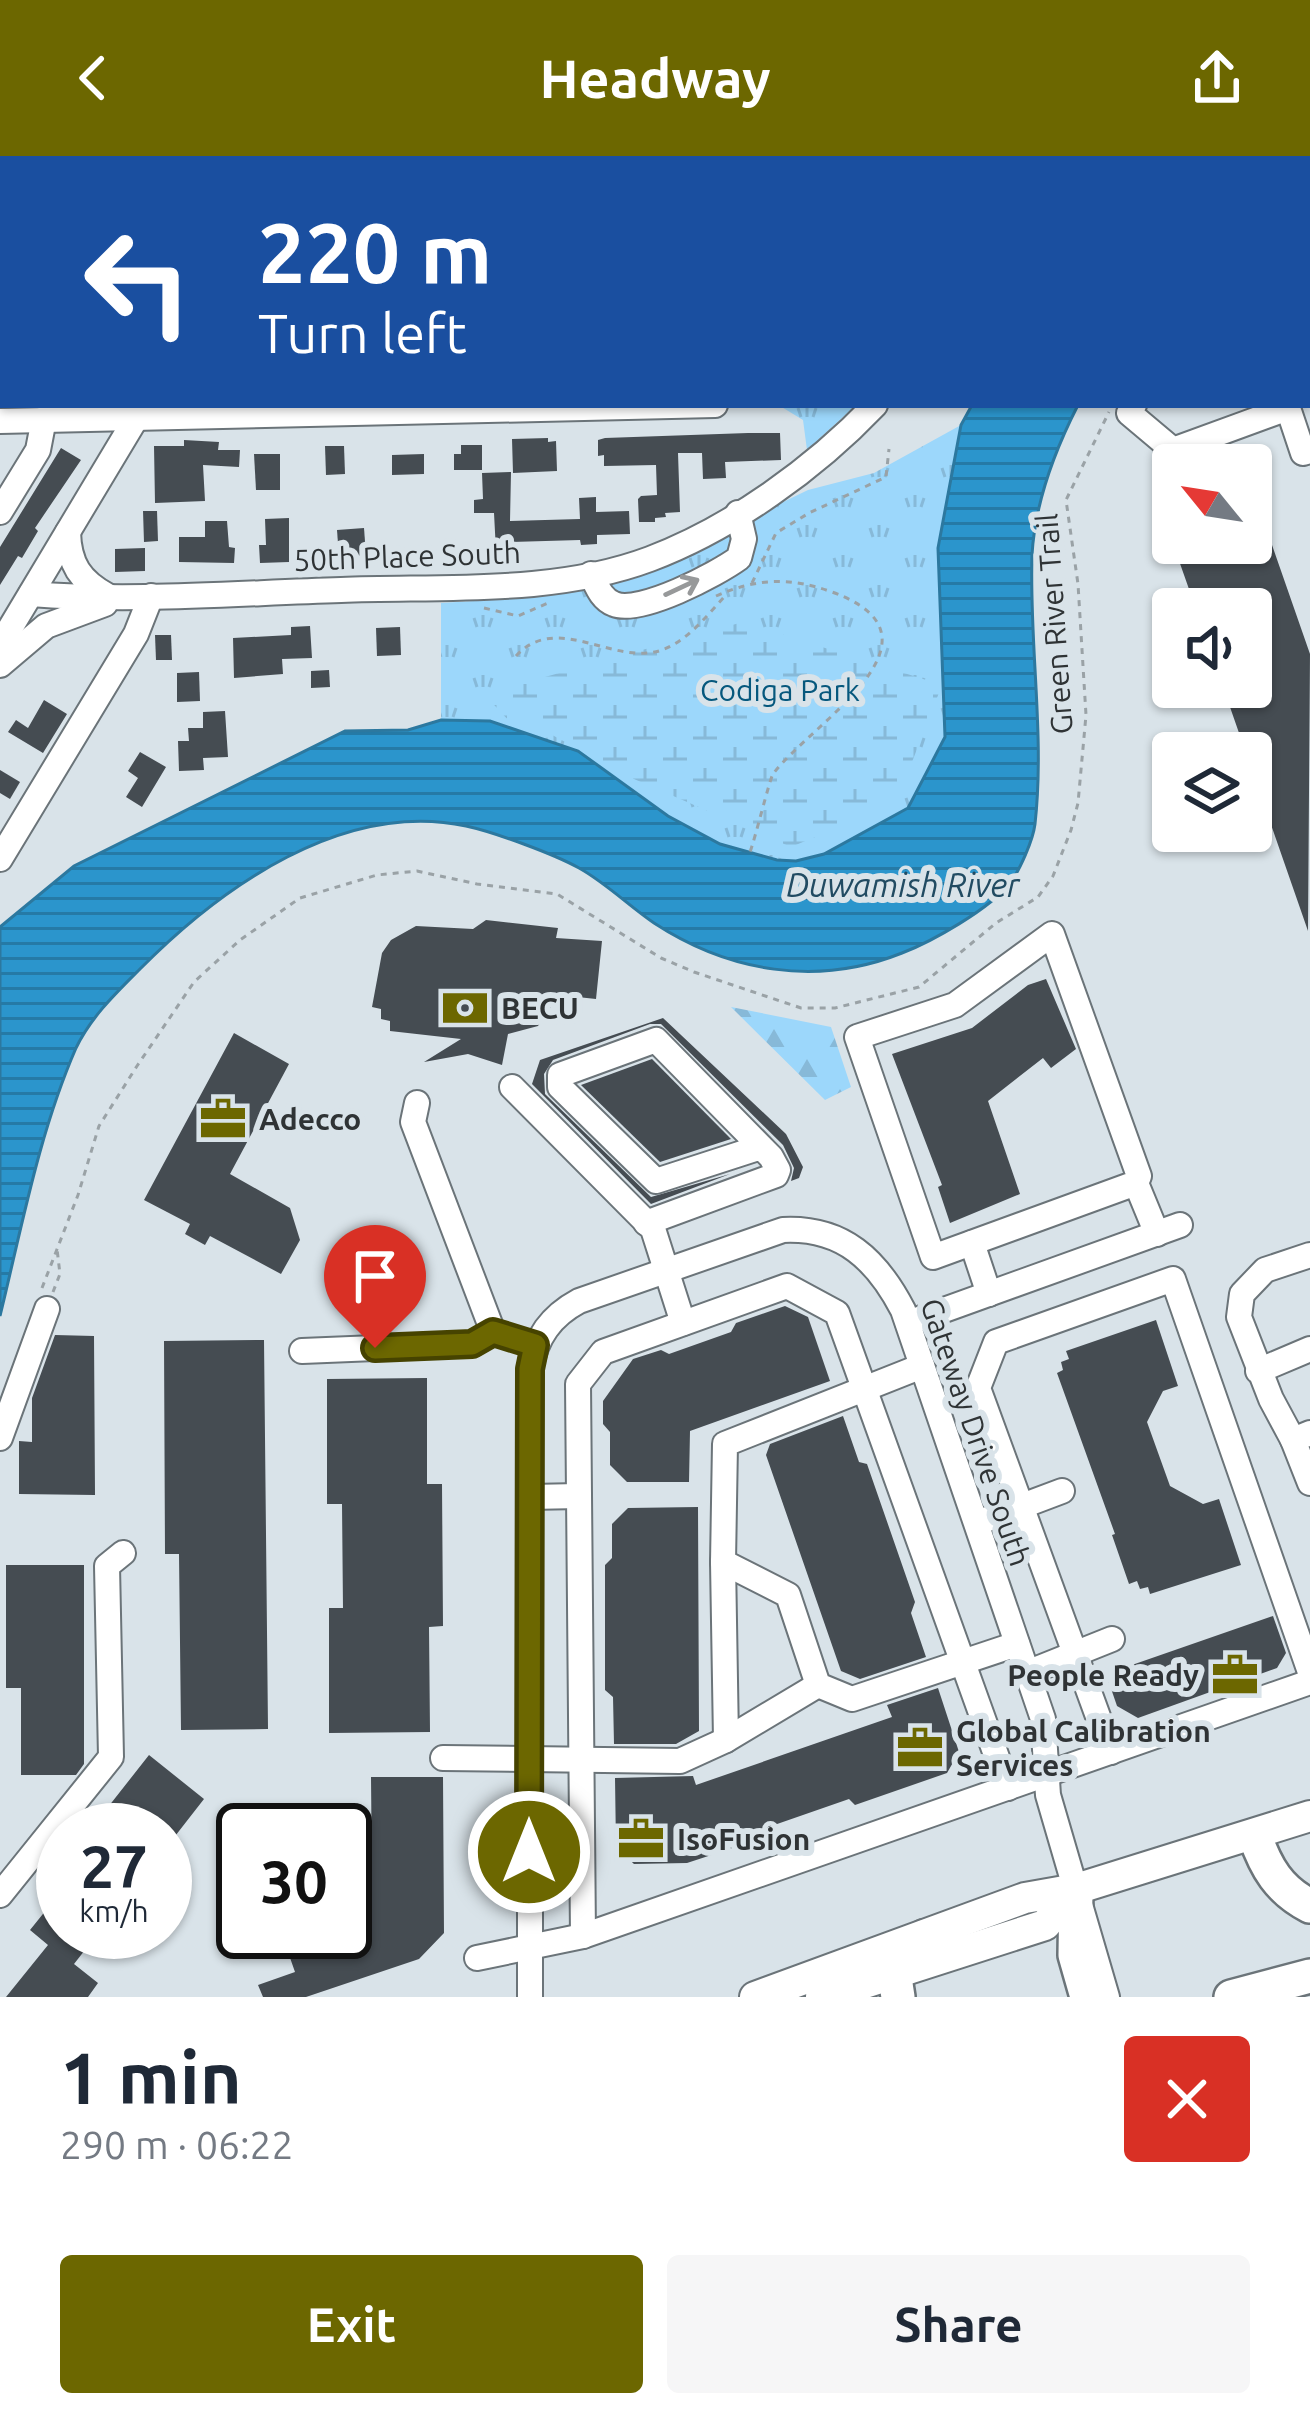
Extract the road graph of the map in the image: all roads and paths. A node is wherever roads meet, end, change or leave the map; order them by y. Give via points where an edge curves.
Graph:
1 (542, 408) edge
2 (872, 408) edge
3 (1112, 408) edge
4 (1132, 408) edge
5 (1285, 408) edge
6 (1288, 408) edge
7 (138, 415) junction
8 (44, 419) junction
9 (0, 421) edge
10 (889, 449) dead end
11 (1310, 451) edge
12 (0, 512) edge
13 (738, 513) junction
14 (68, 532) junction
15 (591, 574) junction
16 (730, 590) dead end
17 (31, 594) junction
18 (130, 596) junction
19 (64, 617) junction
20 (0, 645) edge
21 (517, 656) dead end
22 (0, 665) edge
23 (750, 852) dead end
24 (0, 859) edge
25 (512, 1087) dead end
26 (417, 1102) dead end
27 (761, 1147) junction
28 (1136, 1184) junction
29 (646, 1223) junction
30 (972, 1244) junction
31 (1310, 1255) edge
32 (666, 1269) junction
33 (989, 1294) junction
34 (47, 1309) joint
35 (683, 1323) junction
36 (908, 1323) junction
37 (493, 1332) junction
38 (535, 1345) junction
39 (1310, 1349) edge
40 (302, 1352) dead end
41 (922, 1366) junction
42 (1258, 1371) junction
43 (864, 1387) junction
44 (1302, 1437) edge
45 (0, 1438) edge
46 (1310, 1483) edge
47 (1062, 1491) dead end
48 (579, 1496) junction
49 (530, 1497) junction
50 (1022, 1507) junction
51 (976, 1523) junction
52 (122, 1553) dead end
53 (723, 1562) junction
54 (1112, 1639) dead end
55 (1017, 1643) junction
56 (1075, 1654) junction
57 (963, 1664) junction
58 (1027, 1672) junction
59 (1310, 1672) edge
60 (1310, 1682) edge
61 (818, 1685) junction
62 (726, 1740) junction
63 (1111, 1752) junction
64 (443, 1758) dead end
65 (529, 1758) junction
66 (582, 1760) junction
67 (1048, 1774) junction
68 (1008, 1788) junction
69 (1310, 1816) edge
70 (1255, 1836) junction
71 (1076, 1889) junction
72 (0, 1895) edge
73 (1310, 1906) edge
74 (583, 1936) junction
75 (924, 1937) junction
76 (529, 1947) junction
77 (477, 1958) dead end
78 (1310, 1976) edge
79 (896, 1984) edge
80 (530, 1997) edge
81 (755, 1997) edge
82 (821, 1997) edge
83 (1087, 1997) edge
84 (1107, 1997) edge
85 (1231, 1997) edge

1 - 7 street
2 - 13 street, 50th Place South
3 - 34 path, Green River Trail via 1066,500 1086,715 1078,803 1062,858 1038,897 919,987 836,1008 801,1008 661,958 557,894 417,871 300,898 194,982 99,1126 57,1247 60,1274
4 - 5 street via 1173,450
6 - 11 street via 1303,453
7 - 8 street
7 - 14 street
8 - 9 street
8 - 12 street via 38,450
10 - 23 path via 886,477 776,533 752,583 773,578 850,598 878,627 882,649 844,706 769,778
13 - 15 street, 50th Place South via 650,559
15 -> 13 street via 612,603 641,607 739,558 745,546
14 - 17 street
14 - 18 street via 76,571 92,587
15 - 18 street, 50th Place South via 509,584
16 - 21 path via 687,636 660,651 622,652 563,636
17 - 18 street, 50th Place South
17 - 19 street
17 - 20 street
18 - 19 street
18 - 24 street via 136,634
19 - 22 street
25 - 29 street
26 - 37 street via 413,1122
27 - 27 street via 656,1040 560,1075 560,1087 656,1181
27 - 29 street via 776,1174
28 - 30 street
28 - 30 street via 1052,934 955,1005 856,1037 933,1257
28 - 33 street via 1169,1230
29 - 32 street
30 - 33 street
31 - 42 street via 1265,1270 1242,1294 1239,1317
32 - 35 street
32 - 36 street, Gateway Drive South via 783,1230 817,1232 866,1256
32 - 38 street, Gateway Drive South via 558,1312
33 - 36 street
34 - 45 street
35 - 43 street via 787,1286 838,1313
35 - 48 street via 603,1352 578,1384
36 - 41 street, Gateway Drive South
37 - 38 street
37 - 40 street via 472,1344
38 - 49 street
39 - 42 street
41 - 43 street
41 - 51 street, Gateway Drive South
42 - 44 street
43 - 53 street via 725,1444
43 - 57 street
44 - 46 street
47 - 50 street
48 - 49 street
48 - 66 street
49 - 65 street
50 - 51 street
50 - 56 street
50 - 59 street via 978,1388 995,1342 1173,1279
51 - 55 street, Gateway Drive South
52 - 72 street via 107,1567 111,1757
53 - 61 street via 788,1595
53 - 62 street
54 - 56 street
55 - 57 street
55 - 58 street, Gateway Drive South
56 - 58 street
56 - 63 street
57 - 61 street via 852,1699
57 - 68 street
58 - 67 street, Gateway Drive South
60 - 63 street
61 - 62 street
62 - 66 street via 680,1761
63 - 67 street
64 - 65 street
65 - 66 street
65 - 76 street
66 - 74 street
67 - 68 street
67 - 71 street, Gateway Drive South
68 - 74 street
69 - 70 main road
70 - 71 main road
70 - 73 highway via 1282,1887
71 - 75 main road via 1025,1898
71 - 79 main road via 1045,1925
71 - 83 highway via 1075,1955
71 - 84 street, Gateway Drive South
74 - 76 street
75 - 79 highway
75 - 81 main road
76 - 77 street
76 - 80 street
78 - 85 highway
79 - 82 main road

